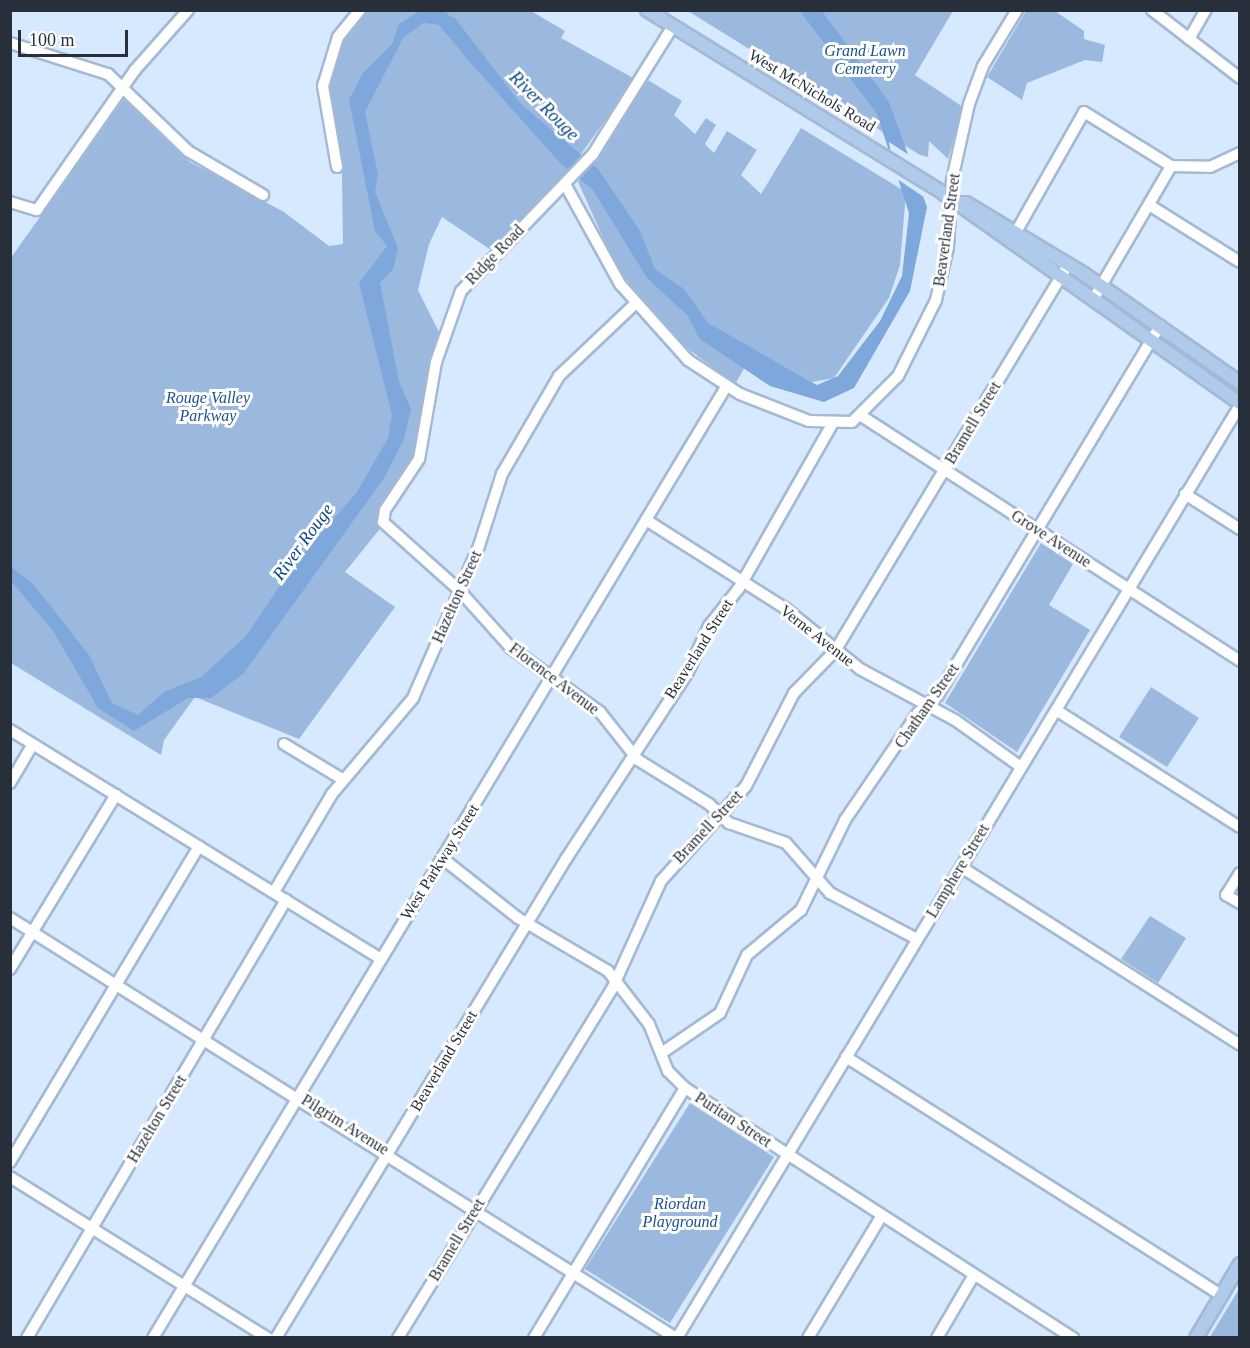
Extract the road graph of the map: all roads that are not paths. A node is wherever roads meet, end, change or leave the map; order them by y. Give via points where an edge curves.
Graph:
1 (188, 10) edge
2 (360, 10) edge
3 (647, 10) edge
4 (1017, 10) edge
5 (1152, 10) edge
6 (1206, 10) edge
7 (673, 26) junction
8 (1189, 39) junction
9 (10, 43) edge
10 (1239, 78) edge
11 (124, 85) junction
12 (1239, 153) edge
13 (1171, 166) junction
14 (338, 167) dead end
15 (567, 184) junction
16 (263, 195) dead end
17 (951, 198) junction
18 (10, 202) edge
19 (1149, 205) junction
20 (1013, 237) junction
21 (1239, 262) edge
22 (1068, 264) junction
23 (1061, 277) junction
24 (1102, 285) junction
25 (1094, 298) junction
26 (634, 304) junction
27 (1160, 325) junction
28 (1152, 339) junction
29 (1239, 383) edge
30 (726, 387) junction
31 (1239, 404) edge
32 (863, 417) junction
33 (832, 424) junction
34 (945, 470) junction
35 (1185, 494) junction
36 (383, 516) joint
37 (646, 520) junction
38 (1037, 529) junction
39 (1239, 530) edge
40 (741, 584) junction
41 (1128, 589) junction
42 (459, 590) junction
43 (835, 651) junction
44 (1239, 661) edge
45 (554, 677) junction
46 (928, 705) junction
47 (1056, 710) junction
48 (10, 730) edge
49 (33, 744) junction
50 (284, 744) dead end
51 (633, 752) junction
52 (1021, 767) junction
53 (342, 779) junction
54 (10, 783) edge
55 (116, 795) junction
56 (721, 815) junction
57 (1239, 827) edge
58 (199, 846) junction
59 (442, 858) junction
60 (961, 867) junction
61 (1239, 873) edge
62 (817, 877) junction
63 (274, 892) junction
64 (286, 900) junction
65 (1239, 903) edge
66 (10, 918) edge
67 (530, 925) junction
68 (33, 932) junction
69 (917, 939) junction
70 (381, 958) junction
71 (10, 969) edge
72 (617, 980) junction
73 (117, 984) junction
74 (205, 1038) junction
75 (1239, 1045) edge
76 (663, 1052) junction
77 (846, 1058) junction
78 (685, 1088) junction
79 (299, 1095) junction
80 (388, 1152) junction
81 (787, 1155) junction
82 (10, 1162) edge
83 (10, 1177) edge
84 (476, 1209) junction
85 (881, 1217) junction
86 (93, 1227) junction
87 (1239, 1264) edge
88 (573, 1271) junction
89 (974, 1275) junction
90 (185, 1285) junction
91 (1221, 1295) junction
92 (1068, 1336) edge
93 (27, 1338) edge
94 (153, 1338) edge
95 (268, 1338) edge
96 (276, 1338) edge
97 (398, 1338) edge
98 (534, 1338) edge
99 (676, 1338) edge
100 (808, 1338) edge
101 (937, 1338) edge
102 (1196, 1338) edge

1 - 11 street
2 - 14 street via 338,37 323,86
3 - 7 main road, West McNichols Road
4 - 17 street, Beaverland Street via 975,86
5 - 8 street
6 - 8 street
7 - 15 street, Ridge Road via 593,154
7 - 17 main road, West McNichols Road
8 - 10 street
9 - 11 street via 92,68
11 - 16 street via 171,138
11 - 18 street via 33,212
12 - 13 street via 1210,167
13 - 19 street
13 - 20 street via 1084,112
15 - 26 street
15 - 36 street, Ridge Road via 461,291 436,362 419,459
17 - 20 main road, West McNichols Road
17 - 32 street, Beaverland Street via 948,247 936,300 908,359
19 - 21 street
19 - 24 street
20 - 22 main road, West McNichols Road
20 - 23 main road, West McNichols Road
22 - 23 street, Bramell Street
22 - 24 main road, West McNichols Road
23 - 25 main road, West McNichols Road
23 - 34 street, Bramell Street
24 - 25 street
24 - 27 main road, West McNichols Road
25 - 28 main road, West McNichols Road
26 - 30 street via 672,346
26 - 42 street, Hazelton Street via 559,376 502,474
27 - 28 street, Chatham Street
27 - 29 main road, West McNichols Road
28 - 31 main road, West McNichols Road
28 - 38 street, Chatham Street
30 - 33 street via 809,421
30 - 37 street, West Parkway Street
31 - 35 street, Lamphere Street
32 - 33 street
32 - 34 street, Grove Avenue
33 - 40 street, Beaverland Street
34 - 38 street, Grove Avenue
34 - 43 street, Bramell Street
35 - 39 street
35 - 41 street, Lamphere Street
36 - 42 street, Florence Avenue via 388,531
37 - 40 street, Verne Avenue
37 - 45 street, West Parkway Street
38 - 41 street, Grove Avenue
38 - 46 street, Chatham Street
40 - 43 street, Verne Avenue via 786,609
40 - 51 street, Beaverland Street
41 - 44 street, Grove Avenue
41 - 47 street, Lamphere Street
42 - 45 street, Florence Avenue via 511,648
42 - 53 street, Hazelton Street via 413,698
43 - 46 street, Verne Avenue
43 - 56 street, Bramell Street via 794,693 746,786
45 - 51 street, Florence Avenue via 600,712
45 - 59 street, West Parkway Street
46 - 52 street, Verne Avenue
46 - 62 street, Chatham Street via 845,820
47 - 52 street, Lamphere Street
47 - 57 street
48 - 49 street
49 - 54 street
49 - 55 street
50 - 53 street
51 - 56 street, Florence Avenue
51 - 67 street, Beaverland Street
52 - 60 street, Lamphere Street
53 - 63 street, Hazelton Street
55 - 58 street
55 - 68 street
56 - 62 street, Florence Avenue via 786,843
56 - 72 street, Bramell Street via 661,881
58 - 63 street
58 - 73 street
59 - 67 street, Puritan Street
59 - 70 street, West Parkway Street
60 - 69 street, Lamphere Street
60 - 75 street
61 - 65 street via 1226,895
62 - 69 street, Florence Avenue via 839,898
62 - 76 street, Chatham Street via 801,910 747,955 720,1013
63 - 64 street
64 - 70 street
64 - 74 street, Hazelton Street
66 - 68 street, Pilgrim Avenue
67 - 72 street, Puritan Street via 587,954
67 - 80 street, Beaverland Street
68 - 71 street
68 - 73 street, Pilgrim Avenue
69 - 77 street, Lamphere Street
70 - 79 street, West Parkway Street
72 - 76 street, Puritan Street
72 - 84 street, Bramell Street
73 - 74 street, Pilgrim Avenue
73 - 82 street
74 - 79 street, Pilgrim Avenue
74 - 86 street, Hazelton Street
76 - 78 street, Puritan Street via 668,1071
77 - 81 street, Lamphere Street
77 - 91 street
78 - 81 street, Puritan Street
78 - 88 street
79 - 80 street, Pilgrim Avenue
79 - 90 street, West Parkway Street
80 - 84 street, Pilgrim Avenue
80 - 96 street, Beaverland Street
81 - 85 street, Puritan Street
81 - 99 street, Lamphere Street
83 - 86 street
84 - 88 street, Pilgrim Avenue
84 - 97 street, Bramell Street
85 - 89 street, Puritan Street
85 - 100 street
86 - 90 street
86 - 93 street, Hazelton Street
87 - 91 main road
88 - 98 street
88 - 99 street, Pilgrim Avenue
89 - 92 street, Puritan Street
89 - 101 street
90 - 94 street, West Parkway Street
90 - 95 street
91 - 102 main road

